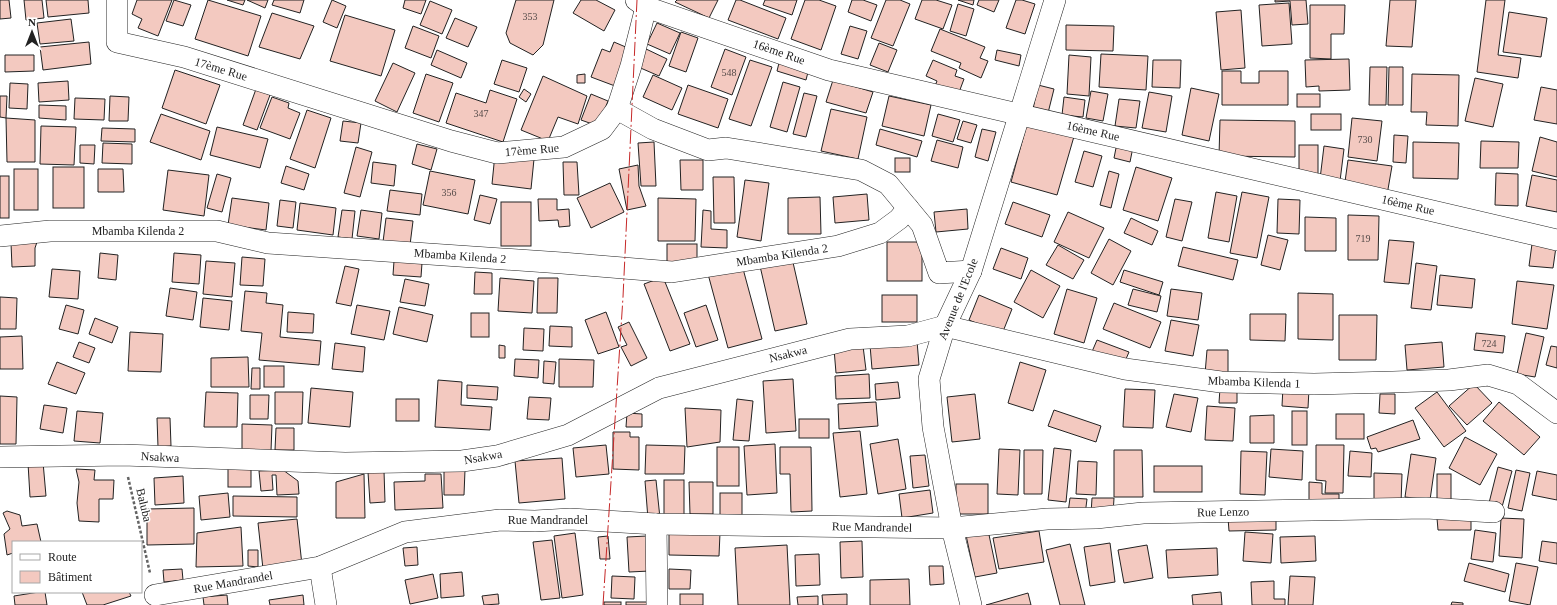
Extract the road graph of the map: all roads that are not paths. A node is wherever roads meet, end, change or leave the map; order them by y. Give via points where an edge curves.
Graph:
1 (117, 0) edge
2 (1055, 0) edge
3 (641, 4) edge
4 (617, 109) junction
5 (1019, 114) junction
6 (908, 208) junction
7 (0, 236) edge
8 (1557, 240) edge
9 (971, 271) junction
10 (945, 326) junction
11 (1557, 413) edge
12 (0, 457) edge
13 (1494, 512) dead end
14 (656, 524) junction
15 (952, 528) junction
16 (320, 567) junction
17 (155, 595) road end
18 (326, 605) edge
19 (657, 605) edge
20 (971, 605) edge

1 - 4 street, 17ème Rue via 117,42 184,57 497,153 564,147 602,130
2 - 5 street, Avenue de l'Ecole
3 - 4 street via 631,66
3 - 5 street, 16ème Rue via 829,70
4 - 6 street via 653,129 708,150 726,148 861,170 888,184
5 - 8 street, 16ème Rue
5 - 9 street, Avenue de l'Ecole
6 - 7 street, Mbamba Kilenda 2 via 899,219 880,233 838,246 672,272 268,243 217,231 50,231
6 - 9 street via 922,225 939,273
9 - 10 street, Avenue de l'Ecole
10 - 11 street, Mbamba Kilenda 1 via 1125,369 1221,382 1394,382 1449,380 1488,375 1518,384
10 - 12 street, Nsakwa via 908,336 850,339 659,388 568,435 497,456 462,461 344,463 123,455
10 - 15 street, Avenue de l'Ecole via 929,379 933,428
13 - 15 street, Rue Lenzo via 1426,508 1143,513
14 - 15 street, Rue Mandrandel
14 - 16 street, Rue Mandrandel via 570,519 500,520 405,532
14 - 19 street
15 - 20 street, Avenue de l'Ecole
16 - 17 street, Rue Mandrandel
16 - 18 street

